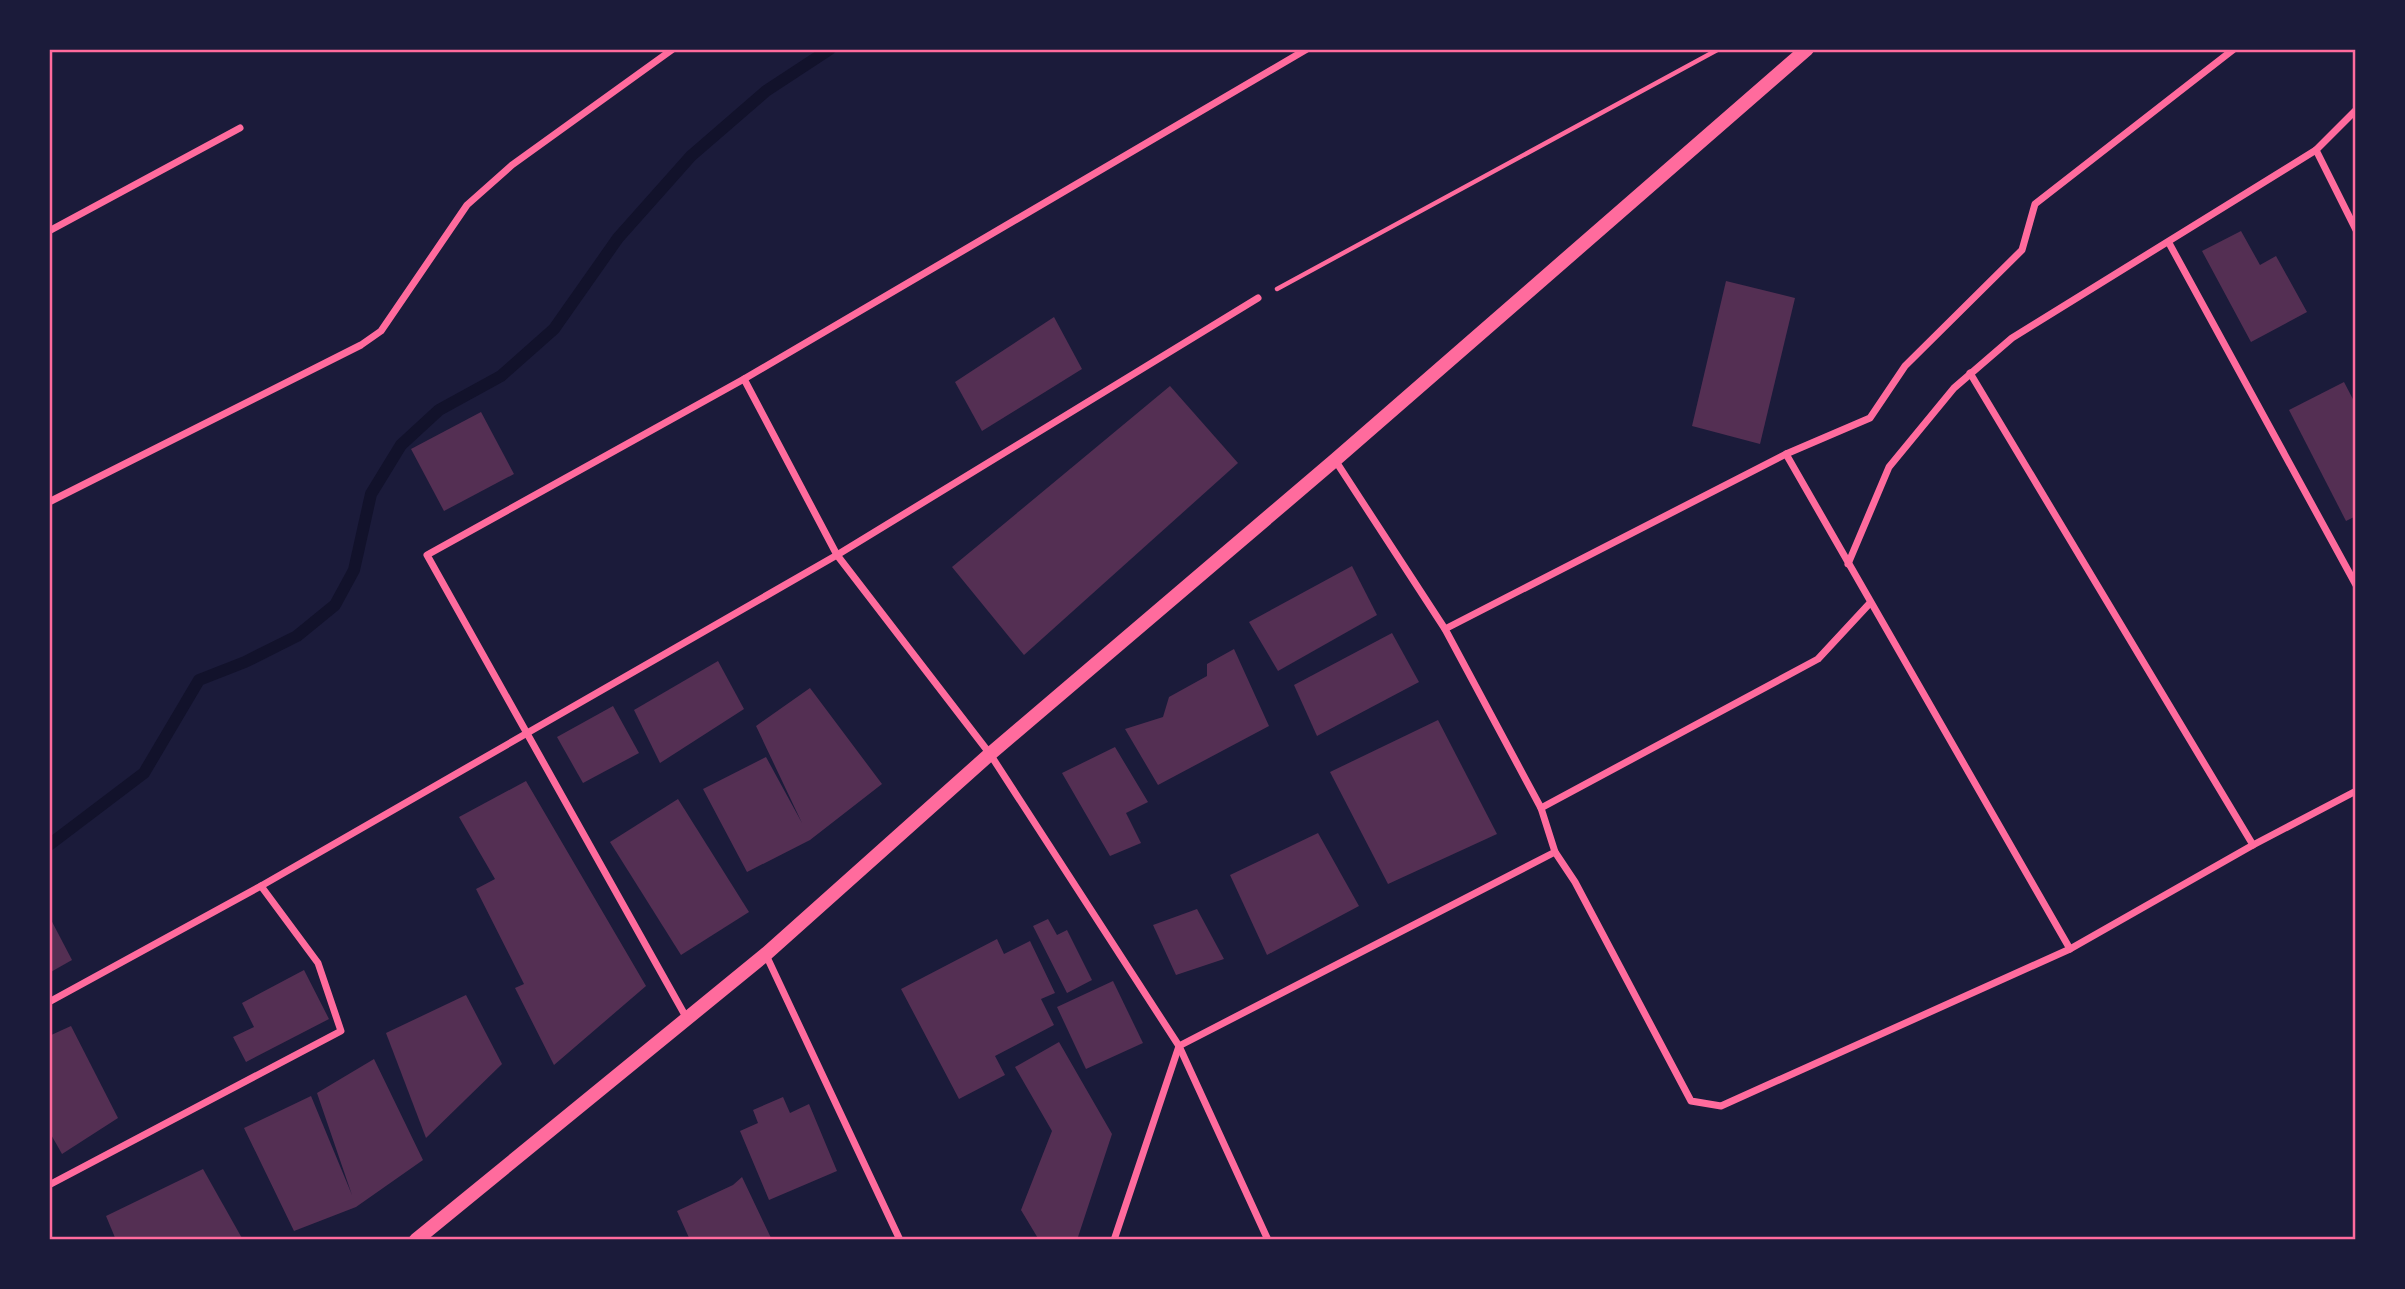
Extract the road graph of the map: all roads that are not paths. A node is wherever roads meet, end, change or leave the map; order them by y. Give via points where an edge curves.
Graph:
1 (673, 49) edge
2 (1307, 49) edge
3 (1807, 49) edge
4 (2234, 49) edge
5 (2356, 110) edge
6 (240, 128) dead end
7 (2316, 150) junction
8 (2356, 230) edge
9 (49, 231) edge
10 (2169, 243) junction
11 (1258, 298) road end
12 (1970, 373) junction
13 (744, 379) junction
14 (1786, 454) junction
15 (1335, 460) junction
16 (49, 502) edge
17 (837, 555) junction
18 (1848, 564) junction
19 (2356, 585) edge
20 (1870, 603) junction
21 (1445, 629) junction
22 (529, 733) junction
23 (990, 754) junction
24 (2356, 791) edge
25 (1541, 808) junction
26 (2253, 845) junction
27 (1555, 852) junction
28 (261, 886) junction
29 (2070, 949) junction
30 (766, 954) junction
31 (49, 1002) edge
32 (686, 1017) junction
33 (1179, 1045) junction
34 (49, 1185) edge
35 (416, 1240) edge
36 (901, 1240) edge
37 (1114, 1240) edge
38 (1268, 1240) edge

1 - 16 street via 512,165 467,205 381,331 350,351
2 - 13 street
3 - 15 main road
4 - 14 street via 2035,204 2022,250 1905,366 1870,418
5 - 7 street
6 - 9 street
7 - 8 street
7 - 10 street
10 - 12 street via 2012,338
10 - 19 street
11 - 17 street
12 - 18 street via 1889,467
12 - 26 street
13 - 17 street
13 - 22 street via 427,555
14 - 18 street
14 - 21 street
15 - 21 street
15 - 23 main road
17 - 22 street
17 - 23 street
18 - 20 street
20 - 25 street via 1818,659
20 - 29 street
21 - 25 street
22 - 28 street
22 - 32 street
23 - 30 main road
23 - 33 street
24 - 26 street
25 - 27 street
26 - 29 street
27 - 29 street via 1691,1101 1721,1107
27 - 33 street
28 - 31 street
28 - 34 street via 318,963 341,1031
30 - 32 main road
30 - 36 street
32 - 35 main road
33 - 37 street
33 - 38 street

